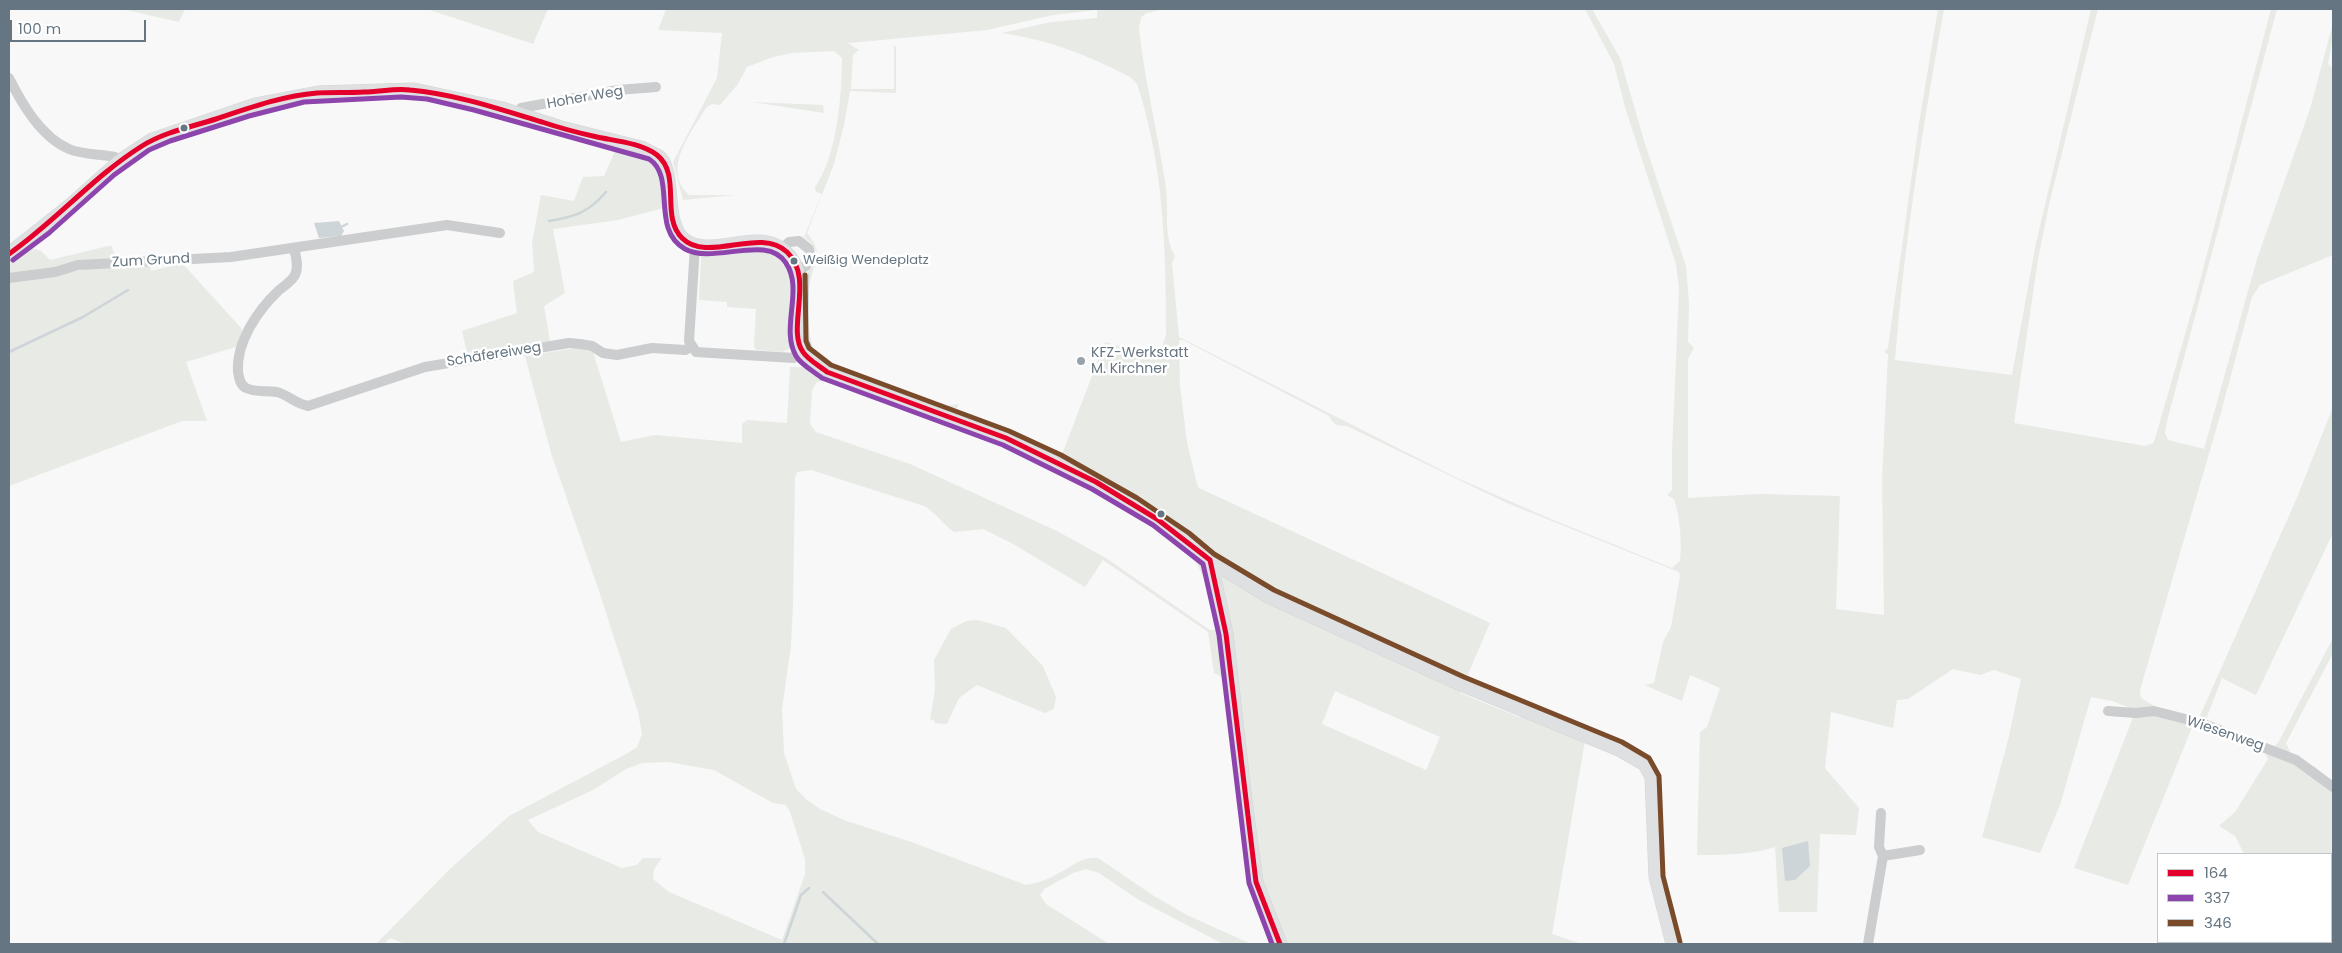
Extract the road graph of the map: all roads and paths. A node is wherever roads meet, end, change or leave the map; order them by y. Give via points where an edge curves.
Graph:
1 (9, 78) edge
2 (656, 87) dead end
3 (522, 116) junction
4 (119, 162) junction
5 (500, 233) dead end
6 (695, 246) junction
7 (294, 248) junction
8 (782, 249) junction
9 (9, 254) edge
10 (798, 270) junction
11 (9, 278) edge
12 (691, 347) junction
13 (803, 354) junction
14 (1210, 560) junction
15 (2108, 711) dead end
16 (2333, 786) edge
17 (1881, 813) dead end
18 (1920, 850) dead end
19 (1883, 856) junction
20 (1280, 944) edge
21 (1673, 944) edge
22 (1868, 944) edge

1 - 4 street via 19,99 54,140 68,149 112,156
2 - 3 street, Hoher Weg via 618,90 522,108
3 - 4 street via 414,90 318,93 256,105 161,135
3 - 6 street via 642,148 659,157 666,168 677,230
4 - 9 street
5 - 7 street, Zum Grund via 447,225
6 - 8 street via 758,243
6 - 12 street
7 - 11 street, Zum Grund via 204,259 78,265 55,272
7 - 12 street, Schäfereiweg via 295,275 254,320 241,348 238,368 246,388 279,392 300,405 308,406 425,367 569,343 592,346 603,353 617,355 652,348 685,350
8 - 10 street
8 - 10 street via 789,242 799,241 810,249 811,257 806,266
10 - 13 street via 798,334
12 - 13 street via 703,353 794,358
13 - 14 street via 827,372 989,432 1058,462 1133,504
14 - 20 street via 1226,634 1256,882
14 - 21 street via 1293,609 1645,764 1652,777 1656,877
15 - 16 street, Wiesenweg via 2154,711 2201,724 2296,760
17 - 19 street via 1879,847
18 - 19 street
19 - 22 street

